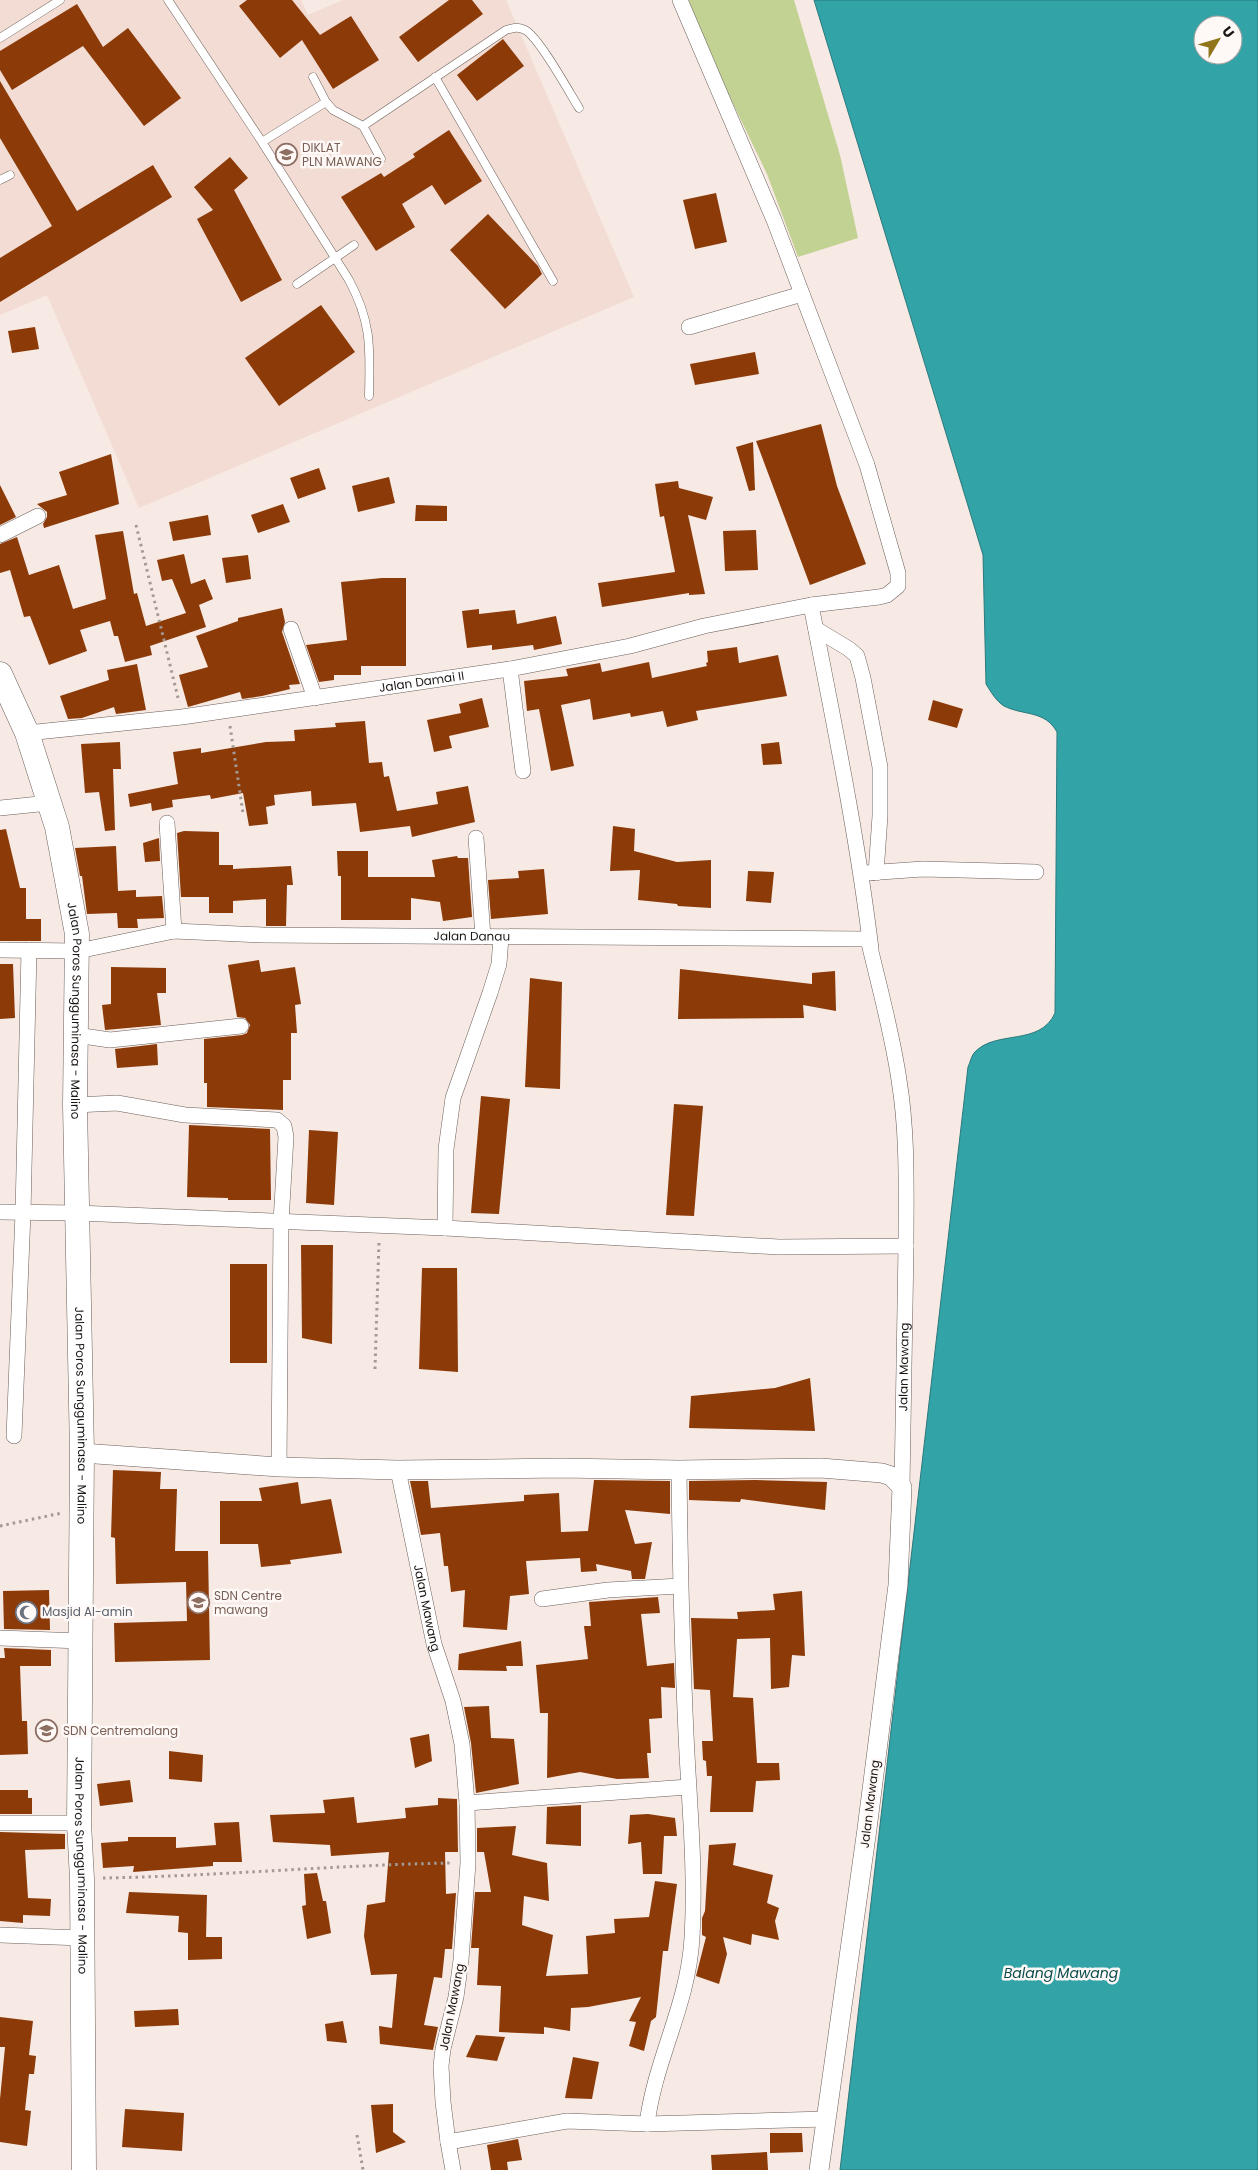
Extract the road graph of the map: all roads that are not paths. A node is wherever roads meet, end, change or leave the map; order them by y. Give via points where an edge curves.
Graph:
1 (60, 0) edge
2 (168, 0) edge
3 (680, 0) edge
4 (0, 38) edge
5 (313, 77) dead end
6 (435, 77) junction
7 (326, 102) junction
8 (579, 108) dead end
9 (363, 126) junction
10 (262, 142) junction
11 (382, 159) dead end
12 (10, 175) dead end
13 (0, 180) edge
14 (354, 245) dead end
15 (335, 258) junction
16 (553, 281) dead end
17 (297, 284) dead end
18 (802, 294) junction
19 (689, 327) dead end
20 (369, 396) dead end
21 (38, 516) dead end
22 (0, 535) edge
23 (811, 605) junction
24 (290, 629) dead end
25 (816, 629) junction
26 (510, 669) junction
27 (0, 674) edge
28 (315, 698) junction
29 (26, 732) junction
30 (523, 771) dead end
31 (49, 803) junction
32 (0, 808) edge
33 (167, 823) dead end
34 (476, 838) dead end
35 (1029, 871) dead end
36 (869, 873) junction
37 (174, 931) junction
38 (483, 937) junction
39 (501, 937) junction
40 (0, 950) edge
41 (29, 950) junction
42 (78, 951) junction
43 (871, 955) junction
44 (241, 1026) dead end
45 (76, 1035) junction
46 (75, 1105) junction
47 (0, 1212) edge
48 (23, 1213) junction
49 (77, 1213) junction
50 (280, 1222) junction
51 (445, 1228) junction
52 (906, 1246) junction
53 (14, 1436) dead end
54 (82, 1453) junction
55 (280, 1467) junction
56 (398, 1470) junction
57 (679, 1470) junction
58 (902, 1487) junction
59 (680, 1586) junction
60 (542, 1599) dead end
61 (0, 1638) edge
62 (81, 1641) junction
63 (688, 1787) junction
64 (466, 1803) junction
65 (0, 1823) edge
66 (79, 1823) junction
67 (0, 1935) edge
68 (72, 1937) junction
69 (826, 2119) junction
70 (647, 2124) junction
71 (448, 2142) junction
72 (84, 2170) edge
73 (454, 2170) edge
74 (819, 2170) edge

1 - 4 lane
2 - 10 lane
3 - 18 street via 774,220
5 - 7 lane
6 - 8 lane via 506,30 516,27 526,30 536,41
6 - 9 lane
6 - 16 lane
7 - 9 lane
7 - 10 lane
9 - 11 lane
10 - 15 lane
12 - 13 lane
14 - 15 lane
15 - 17 lane
15 - 20 lane via 361,302 368,324
18 - 19 street
18 - 23 street, Jalan Damai II via 867,464 898,573 898,586 887,595
21 - 22 street
23 - 25 street
23 - 26 street, Jalan Damai II
24 - 28 street
25 - 36 street
25 - 36 street via 857,656 863,678 880,767 880,816
26 - 28 street, Jalan Damai II
26 - 30 street
27 - 29 main road, Jalan Poros Sungguminasa - Malino
28 - 29 street, Jalan Damai II via 182,717
29 - 31 main road, Jalan Poros Sungguminasa - Malino
31 - 32 street
31 - 42 main road, Jalan Poros Sungguminasa - Malino via 57,827
33 - 37 street
34 - 38 street
35 - 36 street via 923,869
36 - 43 street
37 - 38 street, Jalan Danau
37 - 42 street, Jalan Danau
38 - 39 street, Jalan Danau
39 - 43 street, Jalan Danau via 868,939
39 - 51 street via 499,964 453,1098 446,1150
40 - 41 street, Jalan Danau
41 - 42 street, Jalan Danau
41 - 48 street
42 - 45 main road, Jalan Poros Sungguminasa - Malino
43 - 52 street, Jalan Mawang via 901,1090 907,1157
44 - 45 street via 110,1040
45 - 46 main road, Jalan Poros Sungguminasa - Malino
46 - 49 main road, Jalan Poros Sungguminasa - Malino
46 - 50 street via 117,1103 185,1115 280,1121 286,1137
47 - 48 street
48 - 49 street
48 - 53 street
49 - 50 street
49 - 54 main road, Jalan Poros Sungguminasa - Malino
50 - 51 street
50 - 55 street
51 - 52 street via 778,1247
52 - 58 street, Jalan Mawang
54 - 55 street
54 - 62 main road, Jalan Poros Sungguminasa - Malino
55 - 56 street
56 - 57 street
56 - 64 street, Jalan Mawang via 434,1644 453,1701 460,1736
57 - 58 street via 821,1468 872,1471 891,1476
57 - 59 street
58 - 69 street, Jalan Mawang via 898,1585
59 - 60 street via 608,1590
59 - 63 street
61 - 62 street
62 - 66 main road, Jalan Poros Sungguminasa - Malino
63 - 64 street
63 - 70 street via 692,1836 692,1937 688,1974 680,2010 651,2095
64 - 71 street, Jalan Mawang via 468,1863 459,1974 441,2066
65 - 66 street
66 - 68 main road, Jalan Poros Sungguminasa - Malino via 82,1879
67 - 68 street
68 - 72 main road, Jalan Poros Sungguminasa - Malino
69 - 70 street
69 - 74 street, Jalan Mawang
70 - 71 street via 551,2122
71 - 73 street, Jalan Mawang

